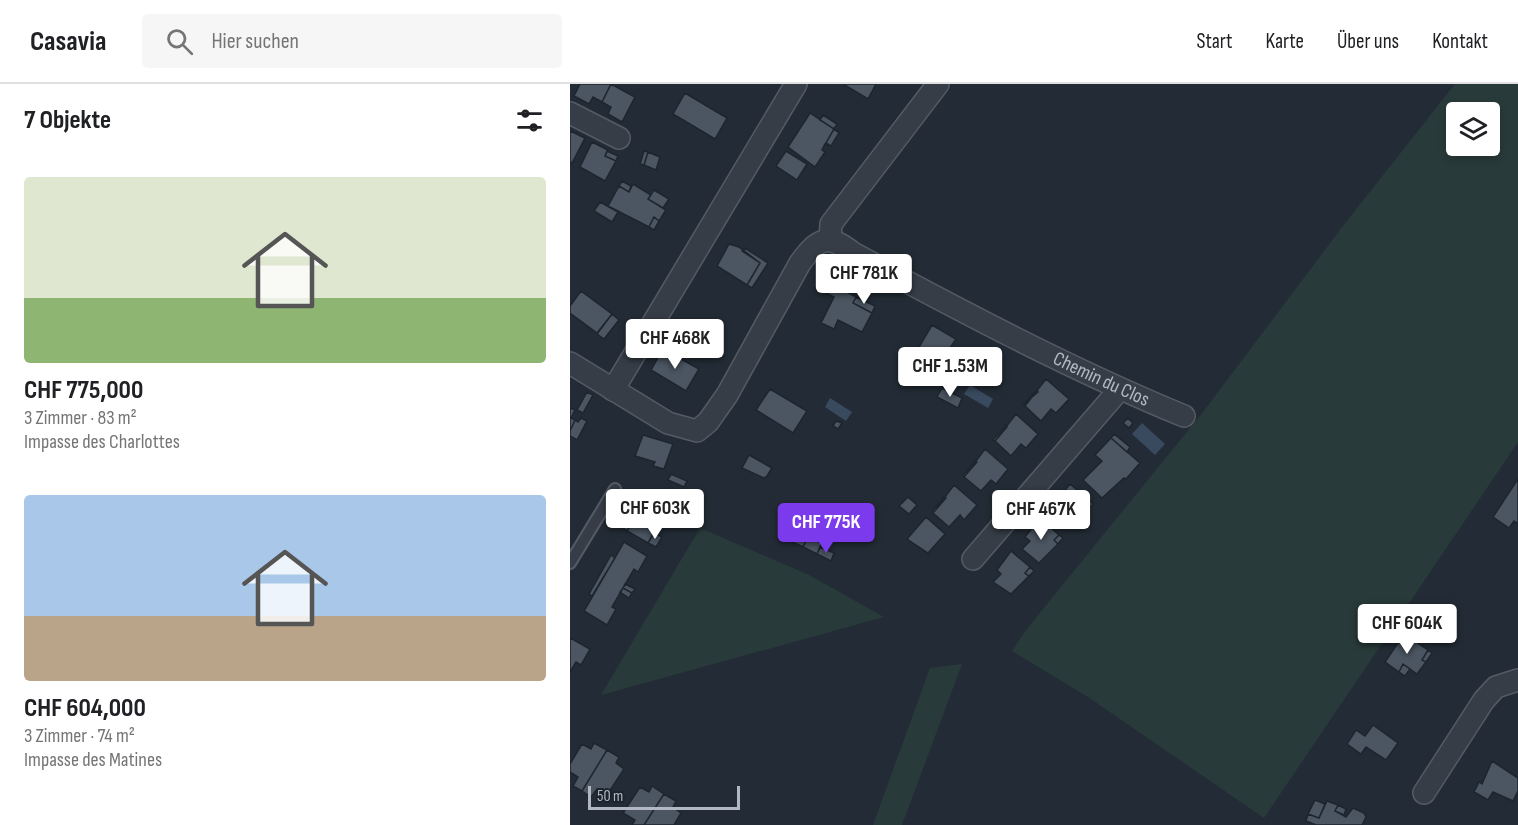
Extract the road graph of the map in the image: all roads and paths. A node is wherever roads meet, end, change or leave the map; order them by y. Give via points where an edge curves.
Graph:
1 (796, 84) edge
2 (938, 84) edge
3 (570, 113) edge
4 (619, 138) dead end
5 (830, 240) junction
6 (570, 363) edge
7 (613, 390) junction
8 (1119, 390) junction
9 (1184, 416) dead end
10 (615, 489) dead end
11 (973, 559) dead end
12 (570, 563) edge
13 (1518, 680) edge
14 (1424, 793) dead end

1 - 7 street
2 - 5 street via 831,224
3 - 4 street
5 - 7 street via 810,249 800,262 727,395 697,431 668,423
5 - 8 street, Chemin du Clos
6 - 7 street
8 - 9 street, Chemin du Clos
8 - 11 street
10 - 12 lane
13 - 14 street via 1496,687 1484,700

